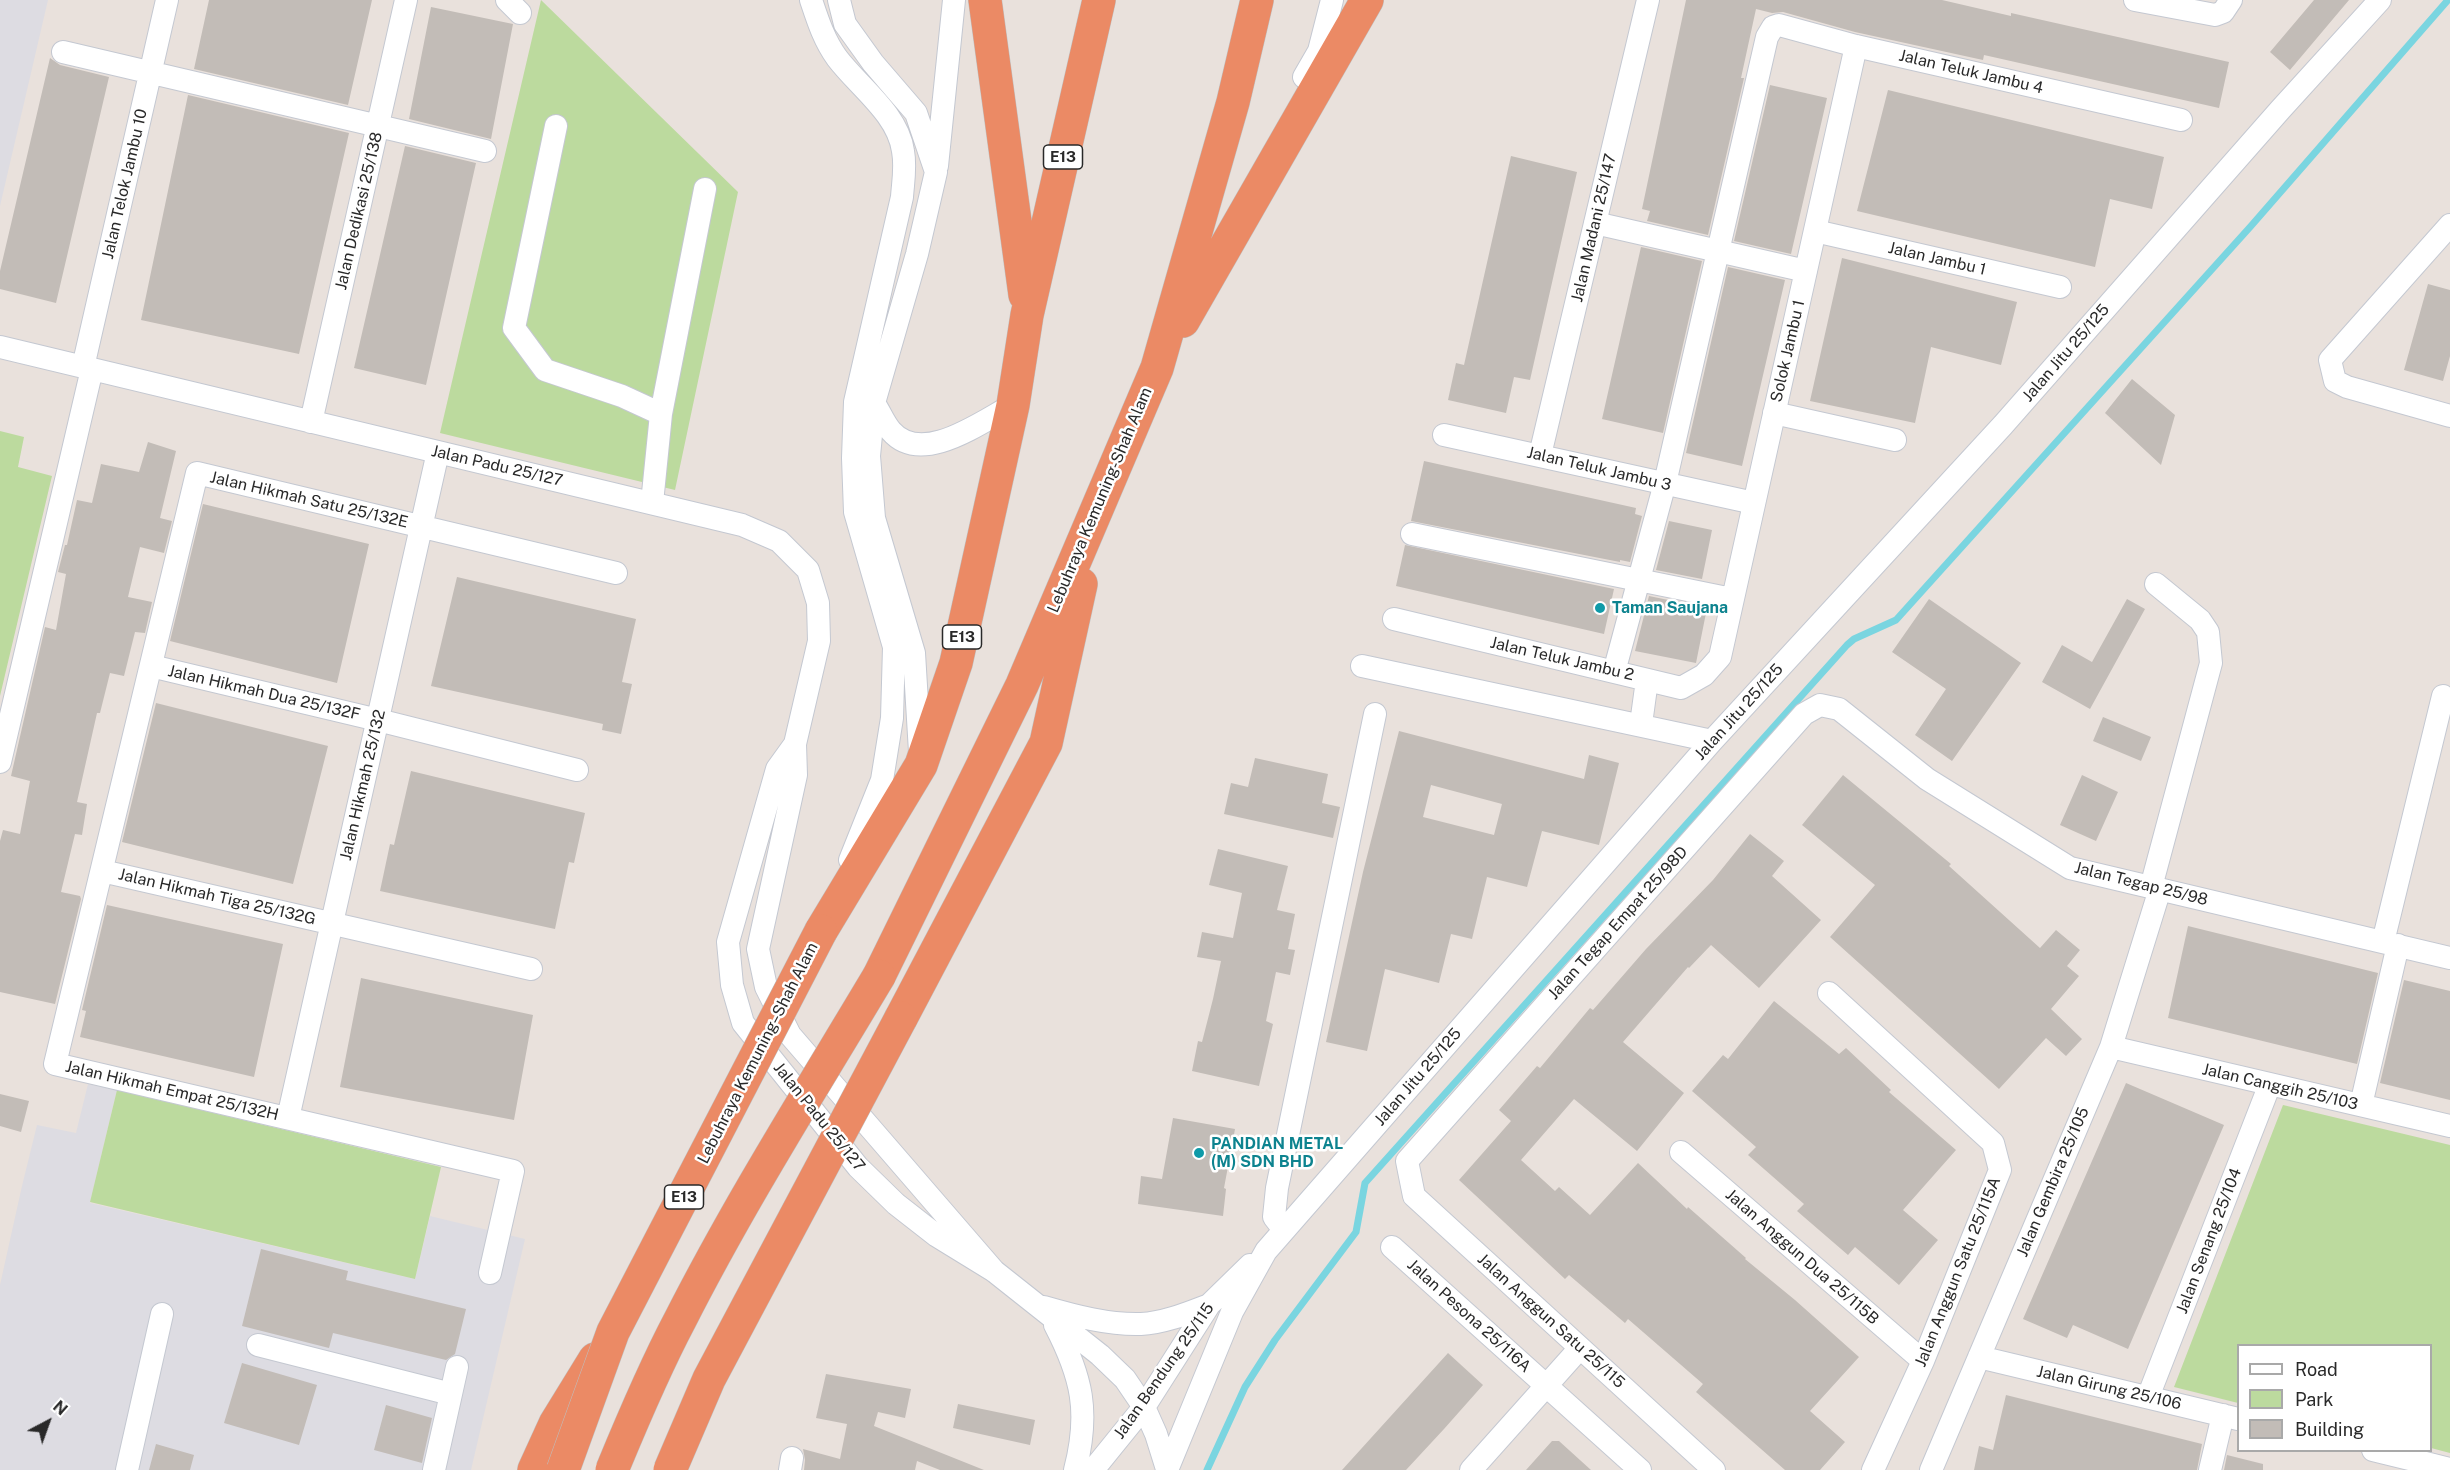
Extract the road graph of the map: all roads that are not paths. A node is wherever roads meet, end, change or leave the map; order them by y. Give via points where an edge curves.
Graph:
1 (167, 0) edge
2 (406, 0) edge
3 (811, 0) edge
4 (839, 0) edge
5 (954, 0) edge
6 (985, 0) edge
7 (1099, 0) edge
8 (1257, 0) edge
9 (1332, 0) edge
10 (1367, 0) edge
11 (1648, 0) edge
12 (2135, 0) edge
13 (2231, 0) edge
14 (2380, 0) edge
15 (1856, 46) junction
16 (63, 51) dead end
17 (151, 71) junction
18 (2181, 120) dead end
19 (378, 126) junction
20 (556, 126) dead end
21 (485, 151) dead end
22 (936, 172) junction
23 (705, 189) dead end
24 (1595, 223) junction
25 (2450, 225) edge
26 (1815, 231) junction
27 (1716, 251) junction
28 (1806, 271) junction
29 (2060, 287) dead end
30 (1178, 292) junction
31 (1027, 315) junction
32 (0, 347) edge
33 (88, 368) junction
34 (1157, 368) junction
35 (874, 403) junction
36 (1012, 405) junction
37 (1774, 413) junction
38 (661, 414) junction
39 (2450, 416) edge
40 (311, 422) junction
41 (1444, 435) dead end
42 (1895, 440) dead end
43 (438, 452) junction
44 (1540, 455) junction
45 (1665, 483) junction
46 (652, 503) junction
47 (1754, 503) junction
48 (1098, 506) junction
49 (422, 526) junction
50 (1412, 534) dead end
51 (616, 573) dead end
52 (1637, 580) junction
53 (2156, 584) dead end
54 (1732, 599) junction
55 (1394, 619) dead end
56 (1720, 657) joint
57 (151, 666) junction
58 (1362, 666) dead end
59 (1614, 672) junction
60 (1647, 680) junction
61 (2443, 696) dead end
62 (1839, 709) joint
63 (1375, 714) dead end
64 (378, 720) junction
65 (1641, 724) junction
66 (1712, 741) junction
67 (795, 744) junction
68 (0, 762) edge
69 (921, 765) junction
70 (577, 770) dead end
71 (102, 871) junction
72 (2156, 888) junction
73 (332, 924) junction
74 (821, 931) junction
75 (2390, 943) junction
76 (2450, 958) edge
77 (531, 969) dead end
78 (1829, 993) dead end
79 (2110, 1047) junction
80 (2270, 1084) junction
81 (2361, 1105) junction
82 (288, 1118) junction
83 (2450, 1126) edge
84 (1681, 1152) dead end
85 (1407, 1161) joint
86 (1284, 1230) junction
87 (1392, 1247) dead end
88 (1266, 1251) junction
89 (994, 1271) junction
90 (490, 1273) dead end
91 (1031, 1303) junction
92 (1209, 1305) junction
93 (162, 1314) dead end
94 (1052, 1318) junction
95 (613, 1332) junction
96 (258, 1345) dead end
97 (1580, 1348) junction
98 (1979, 1357) junction
99 (1923, 1361) junction
100 (457, 1367) dead end
101 (1546, 1386) junction
102 (451, 1394) junction
103 (2148, 1397) junction
104 (1144, 1407) junction
105 (2230, 1417) edge
106 (2381, 1452) edge
107 (2449, 1469) edge
108 (128, 1470) edge
109 (435, 1470) edge
110 (534, 1470) edge
111 (563, 1470) edge
112 (612, 1470) edge
113 (670, 1470) edge
114 (1075, 1470) edge
115 (1093, 1470) edge
116 (1167, 1470) edge
117 (1471, 1470) edge
118 (1640, 1470) edge
119 (1714, 1470) edge
120 (1873, 1470) edge
121 (1931, 1470) edge
122 (2210, 1470) edge

1 - 17 street, Jalan Telok Jambu 10
2 - 19 street, Jalan Dedikasi 25/138
3 - 74 street via 825,40 896,131 905,170 855,402 853,458 855,512 894,647 892,718 882,780
4 - 22 street via 845,24 916,114
5 - 22 street
6 - 31 highway
7 - 31 highway, E13
8 - 30 highway, Lebuhraya Kemuning-Shah Alam via 1233,102
9 - 30 street via 1319,51
10 - 34 highway
11 - 24 street, Jalan Madani 25/147
12 - 13 street via 2215,15 2223,12
14 - 66 street, Jalan Jitu 25/125 via 2003,425
15 - 18 street, Jalan Teluk Jambu 4
15 - 26 street, Solok Jambu 1
15 - 27 street, Jalan Teluk Jambu 4 via 1779,25 1773,27 1767,37
16 - 17 street
17 - 19 street
17 - 33 street, Jalan Telok Jambu 10
19 - 21 street
19 - 40 street, Jalan Dedikasi 25/138
20 - 38 street via 514,328 545,370
22 - 35 street
23 - 38 street
24 - 27 street
24 - 44 street, Jalan Madani 25/147
25 - 39 street via 2330,360 2335,381 2347,387
26 - 28 street, Solok Jambu 1
26 - 29 street, Jalan Jambu 1
27 - 28 street
27 - 45 street
28 - 37 street, Solok Jambu 1
30 - 34 highway, Lebuhraya Kemuning-Shah Alam
31 - 36 highway, E13
32 - 33 street, Jalan Padu 25/127
33 - 40 street, Jalan Padu 25/127
33 - 68 street, Jalan Telok Jambu 10
34 - 48 highway, Lebuhraya Kemuning-Shah Alam
35 - 36 street via 892,432 913,444 941,443
35 - 69 street via 869,456 874,518 914,653
36 - 69 highway, E13 via 956,663
37 - 42 street
37 - 47 street, Solok Jambu 1
38 - 46 street
40 - 43 street, Jalan Padu 25/127
41 - 44 street, Jalan Teluk Jambu 3
43 - 46 street, Jalan Padu 25/127
43 - 49 street, Jalan Hikmah 25/132
44 - 45 street, Jalan Teluk Jambu 3
45 - 47 street, Jalan Teluk Jambu 3
45 - 52 street
46 - 67 street, Jalan Padu 25/127 via 742,525 779,541 808,570 818,603 819,642
47 - 54 street, Solok Jambu 1
48 - 112 highway, Lebuhraya Kemuning-Shah Alam, bridge via 1022,685 879,976 690,1300
48 - 113 highway, bridge via 1046,742 709,1379
49 - 51 street, Jalan Hikmah Satu 25/132E
49 - 57 street, Jalan Hikmah Satu 25/132E via 197,473
49 - 64 street, Jalan Hikmah 25/132
50 - 52 street
52 - 54 street
52 - 59 street
53 - 72 street, Jalan Gembira 25/105 via 2200,620 2208,632 2211,663
54 - 56 street, Solok Jambu 1
55 - 59 street, Jalan Teluk Jambu 2
56 - 60 street, Jalan Teluk Jambu 2 via 1704,675 1681,688
57 - 64 street, Jalan Hikmah Dua 25/132F
57 - 71 street
58 - 65 street
59 - 60 street, Jalan Teluk Jambu 2
60 - 65 street
61 - 75 street
62 - 72 street, Jalan Tegap 25/98 via 1927,779 2070,868
62 - 85 street, Jalan Tegap Empat 25/98D via 1820,705 1804,714
63 - 86 street via 1277,1188 1274,1217
64 - 70 street, Jalan Hikmah Dua 25/132F
64 - 73 street, Jalan Hikmah 25/132
65 - 66 street
66 - 86 street, Jalan Jitu 25/125
67 - 89 street, Jalan Padu 25/127 via 796,775 758,949 766,987 790,1035
67 - 89 street, Jalan Padu 25/127 via 777,769 728,942 732,984 743,1023 858,1167 929,1230
69 - 74 highway, E13
71 - 73 street, Jalan Hikmah Tiga 25/132G
71 - 82 street, Jalan Hikmah Empat 25/132H via 55,1064
72 - 75 street, Jalan Tegap 25/98
72 - 79 street, Jalan Gembira 25/105
73 - 77 street, Jalan Hikmah Tiga 25/132G
73 - 82 street, Jalan Hikmah 25/132
74 - 95 highway, Lebuhraya Kemuning–Shah Alam / E13, bridge
75 - 76 street, Jalan Tegap 25/98
75 - 81 street
78 - 99 street, Jalan Anggun Satu 25/115A via 1993,1143 2000,1170
79 - 80 street, Jalan Canggih 25/103
79 - 98 street, Jalan Gembira 25/105
80 - 81 street, Jalan Canggih 25/103
80 - 103 street, Jalan Senang 25/104
81 - 83 street, Jalan Canggih 25/103
82 - 90 street, Jalan Hikmah Empat 25/132H via 513,1172
84 - 99 street, Jalan Anggun Dua 25/115B
85 - 97 street, Jalan Anggun Satu 25/115 via 1414,1196
86 - 88 street, Jalan Jitu 25/125
87 - 101 street, Jalan Pesona 25/116A
88 - 92 street, Jalan Bendung 25/115
88 - 116 street, Jalan Jitu 25/125 via 1224,1329
89 - 91 street, Jalan Padu 25/127
91 - 92 street via 1071,1315 1142,1324
91 - 94 street, Jalan Padu 25/127
92 - 104 street, Jalan Bendung 25/115
93 - 108 street
94 - 104 street, Jalan Padu 25/127 via 1125,1379
94 - 114 street via 1067,1348 1083,1400
95 - 110 highway, bridge via 555,1424
95 - 111 highway, Lebuhraya Kemuning–Shah Alam / E13, bridge
96 - 102 street
97 - 101 street
97 - 119 street, Jalan Anggun Satu 25/115
98 - 103 street, Jalan Girung 25/106
98 - 121 street, Jalan Gembira 25/105
99 - 120 street, Jalan Anggun Satu 25/115A
100 - 102 street
101 - 117 street
101 - 118 street, Jalan Pesona 25/116A
102 - 109 street
103 - 105 street, Jalan Girung 25/106
104 - 115 street, Jalan Bendung 25/115
104 - 116 street, Jalan Padu 25/127
105 - 122 street
106 - 107 street

